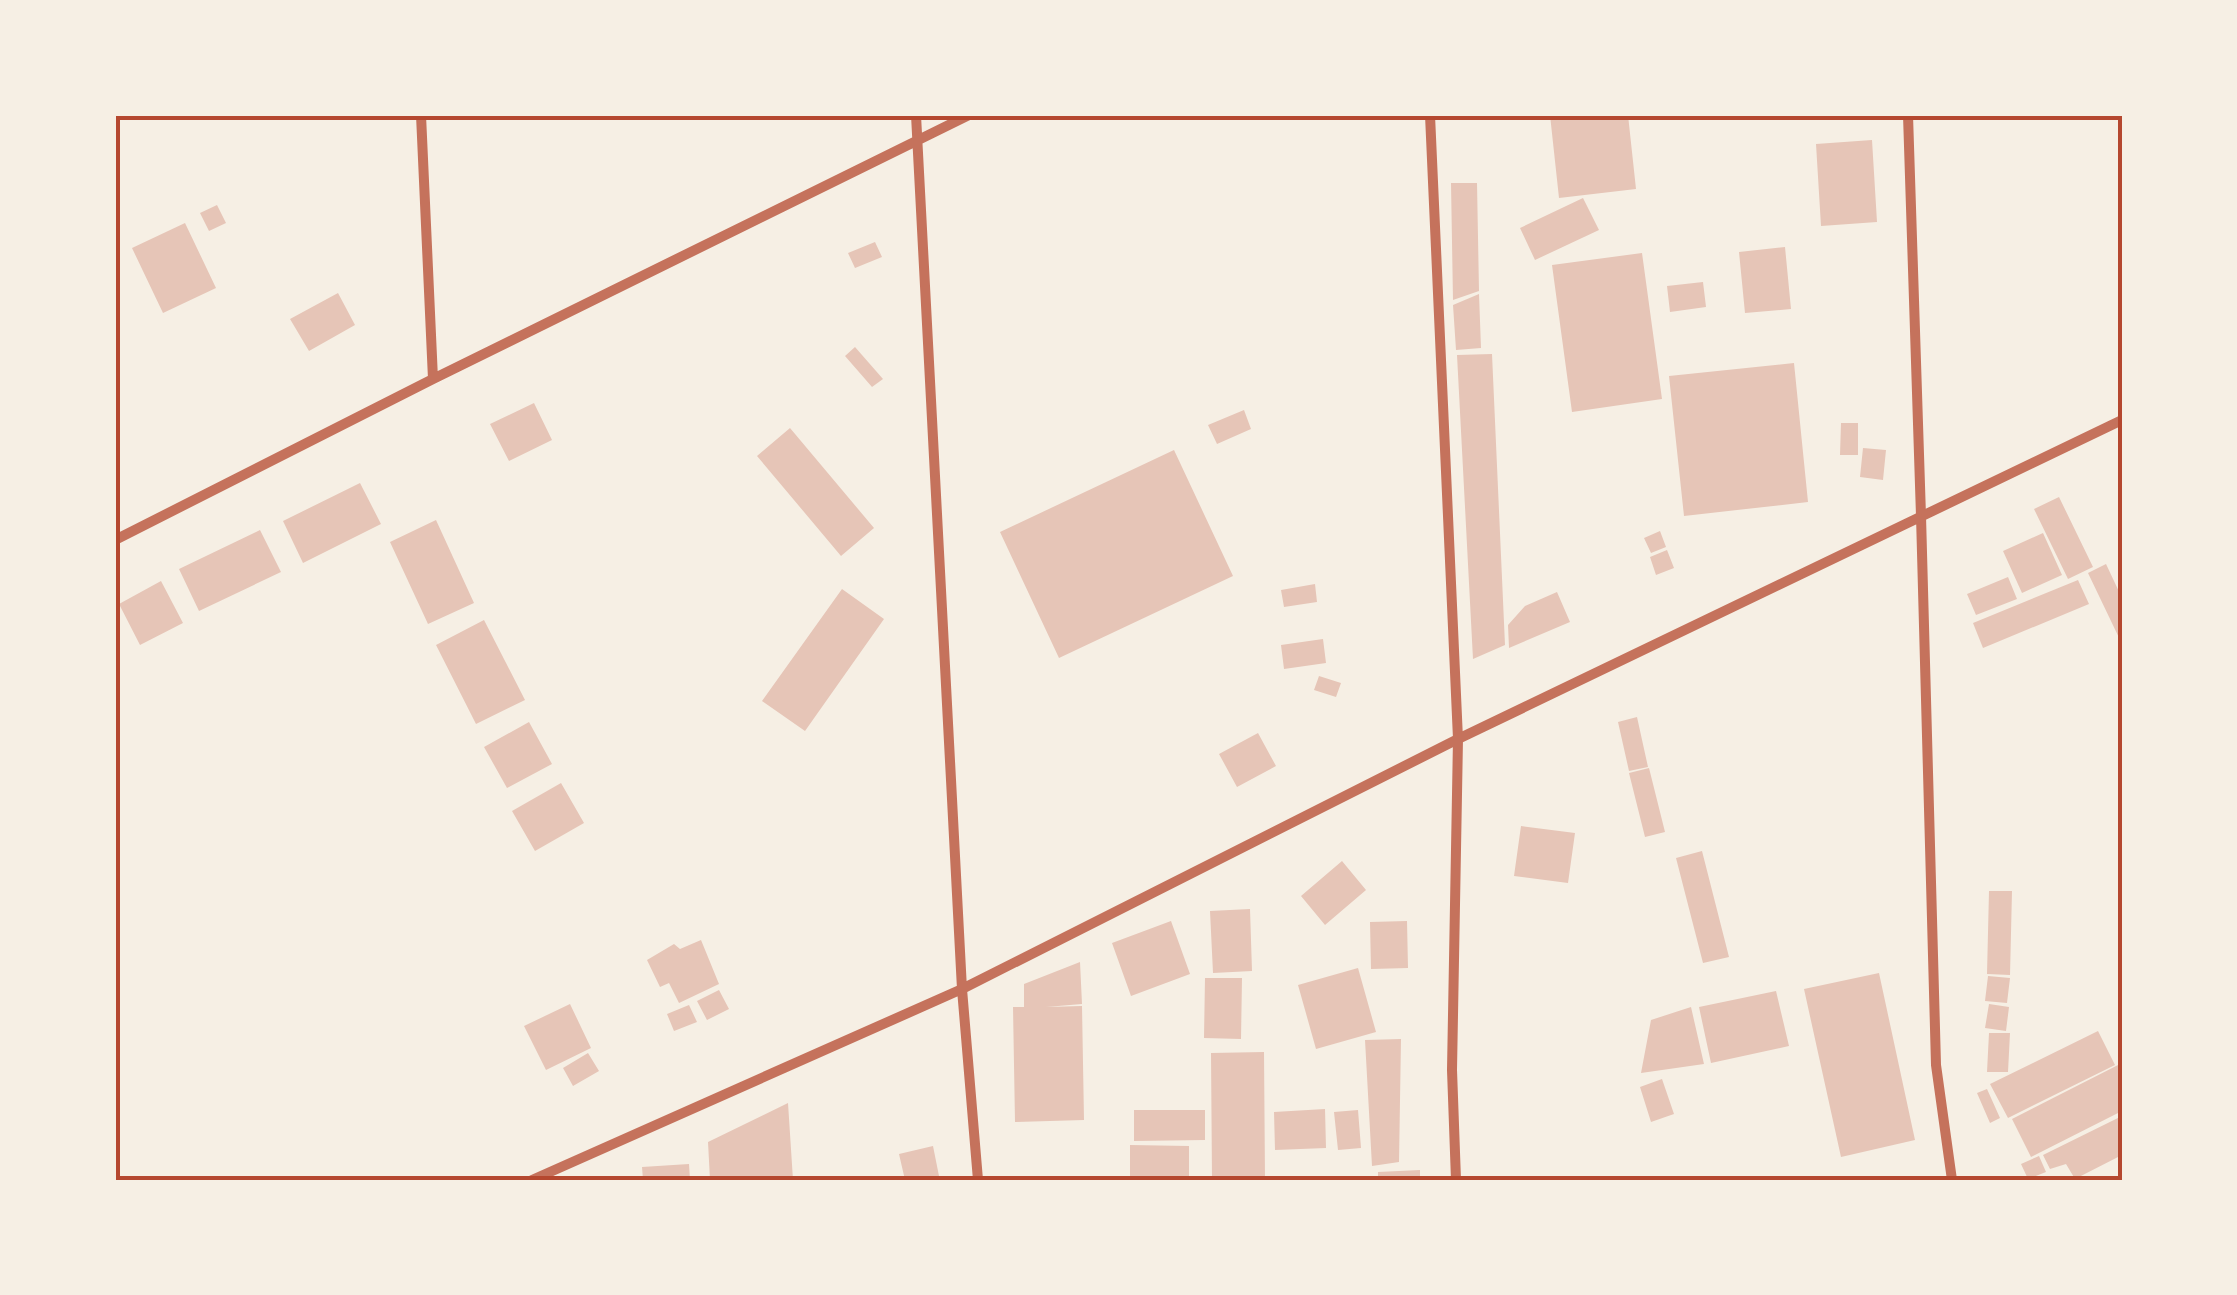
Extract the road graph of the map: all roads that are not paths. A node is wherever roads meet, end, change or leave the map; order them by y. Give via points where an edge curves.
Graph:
1 (422, 115) edge
2 (916, 115) edge
3 (969, 115) edge
4 (1430, 115) edge
5 (1908, 115) edge
6 (916, 140) junction
7 (432, 379) junction
8 (2122, 420) edge
9 (1922, 516) junction
10 (115, 540) edge
11 (1458, 739) junction
12 (962, 990) junction
13 (532, 1180) edge
14 (978, 1180) edge
15 (1456, 1180) edge
16 (1952, 1180) edge

1 - 7 street
2 - 6 street
3 - 6 street
4 - 11 street
5 - 9 street
6 - 7 street
6 - 12 street
7 - 10 street
8 - 9 street
9 - 11 street
9 - 16 street via 1936,1065
11 - 12 street
11 - 15 street
12 - 13 street
12 - 14 street

